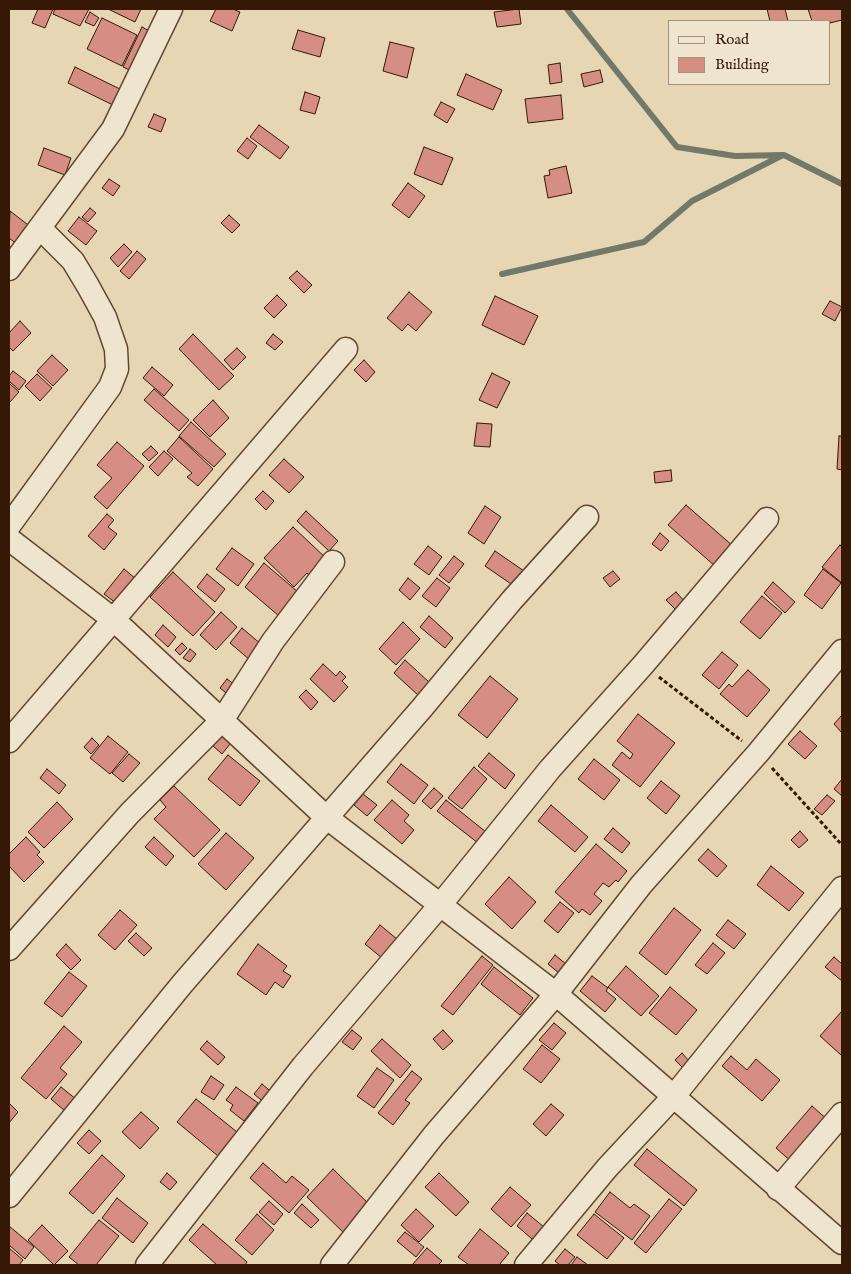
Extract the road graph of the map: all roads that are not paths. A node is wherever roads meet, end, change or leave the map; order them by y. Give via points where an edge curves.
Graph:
1 (171, 9) edge
2 (40, 228) junction
3 (9, 269) edge
4 (346, 348) dead end
5 (587, 517) dead end
6 (767, 518) dead end
7 (9, 526) edge
8 (9, 539) edge
9 (333, 562) dead end
10 (114, 620) junction
11 (842, 650) edge
12 (223, 719) junction
13 (9, 741) edge
14 (326, 817) junction
15 (842, 888) edge
16 (441, 904) junction
17 (9, 948) edge
18 (556, 994) junction
19 (674, 1096) junction
20 (842, 1114) edge
21 (778, 1189) junction
22 (9, 1196) edge
23 (842, 1244) edge
24 (148, 1265) edge
25 (332, 1265) edge
26 (526, 1265) edge

1 - 2 street via 113,130
2 - 3 street
2 - 7 street via 73,261 105,317 116,349 117,369 110,387
4 - 10 street
5 - 14 street
6 - 16 street via 550,769
8 - 10 street
9 - 12 street via 273,641
10 - 12 street
10 - 13 street
11 - 18 street via 758,754 641,885
12 - 14 street
12 - 17 street via 130,814
14 - 16 street
14 - 22 street via 183,983
15 - 19 street
16 - 18 street
16 - 24 street via 303,1066
18 - 19 street
18 - 25 street via 434,1135
19 - 21 street
19 - 26 street via 607,1168
20 - 21 street
21 - 23 street

